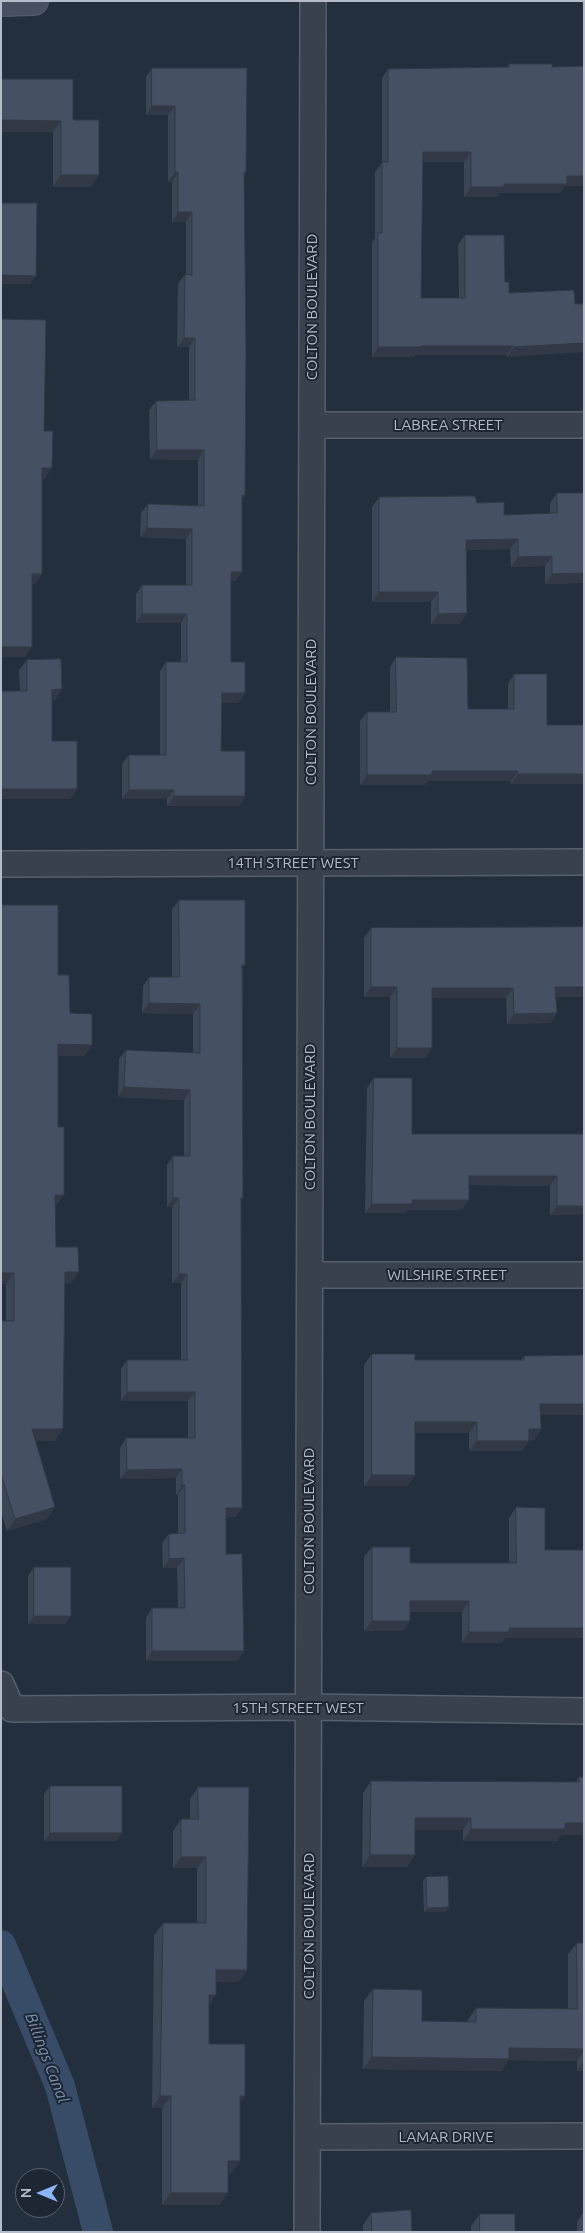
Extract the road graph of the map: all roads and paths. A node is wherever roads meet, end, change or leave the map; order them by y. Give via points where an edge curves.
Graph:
1 (34, 1) edge
2 (313, 1) edge
3 (1, 2) edge
4 (312, 425) junction
5 (584, 425) edge
6 (584, 862) edge
7 (1, 864) edge
8 (310, 864) junction
9 (310, 1274) junction
10 (584, 1274) edge
11 (1, 1684) edge
12 (309, 1707) junction
13 (584, 1711) edge
14 (584, 2136) edge
15 (308, 2137) junction
16 (308, 2232) edge

1 - 3 street
2 - 4 street, COLTON BOULEVARD
4 - 5 street, LABREA STREET
4 - 8 street, COLTON BOULEVARD
6 - 8 street, 14TH STREET WEST
7 - 8 street, 14TH STREET WEST
8 - 9 street, COLTON BOULEVARD
9 - 10 street, WILSHIRE STREET
9 - 12 street, COLTON BOULEVARD
11 - 12 street, 15TH STREET WEST via 12,1709
12 - 13 street, 15TH STREET WEST
12 - 15 street, COLTON BOULEVARD
14 - 15 street, LAMAR DRIVE
15 - 16 street, COLTON BOULEVARD

